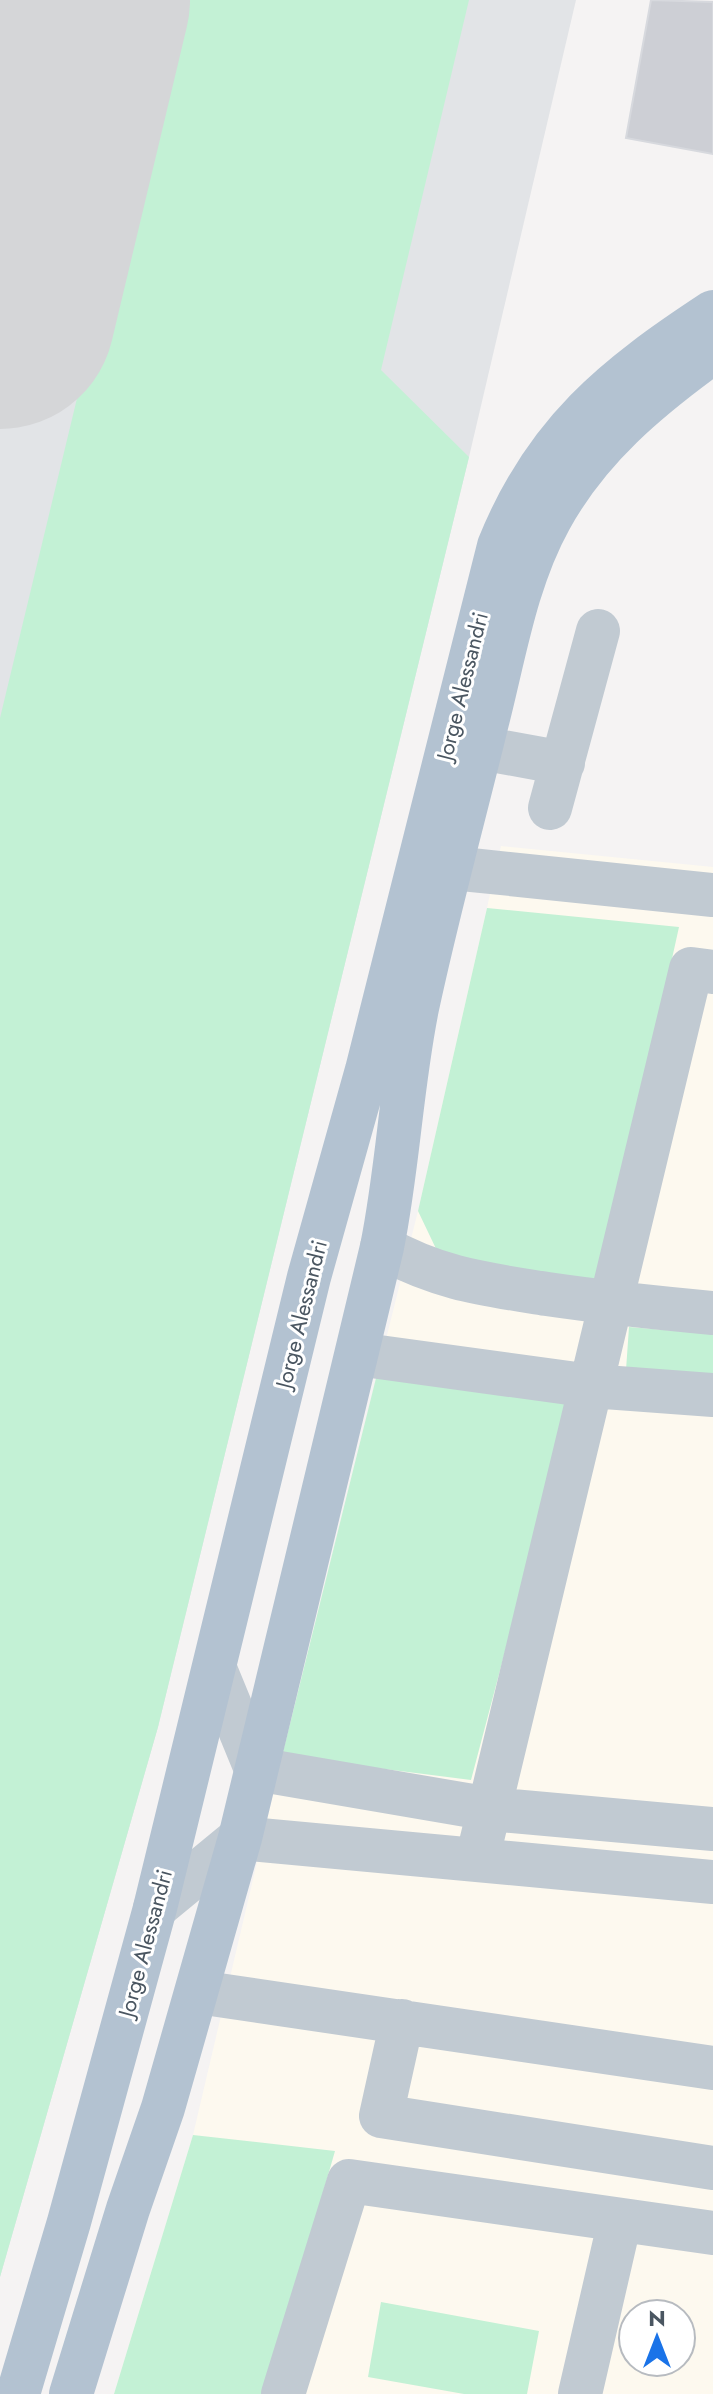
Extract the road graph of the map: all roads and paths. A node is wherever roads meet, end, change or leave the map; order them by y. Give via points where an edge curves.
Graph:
1 (713, 312) edge
2 (713, 352) edge
3 (598, 631) dead end
4 (481, 748) junction
5 (563, 763) junction
6 (550, 808) dead end
7 (452, 868) junction
8 (713, 895) edge
9 (713, 972) edge
10 (382, 1247) junction
11 (611, 1303) junction
12 (713, 1313) edge
13 (357, 1354) junction
14 (591, 1386) junction
15 (713, 1395) edge
16 (215, 1669) junction
17 (256, 1769) junction
18 (490, 1809) junction
19 (713, 1829) edge
20 (240, 1838) junction
21 (477, 1860) junction
22 (713, 1882) edge
23 (155, 1908) junction
24 (198, 1992) junction
25 (402, 2021) junction
26 (713, 2068) edge
27 (713, 2168) edge
28 (620, 2220) junction
29 (713, 2233) edge
30 (18, 2394) edge
31 (71, 2394) edge
32 (283, 2394) edge
33 (580, 2394) edge

1 - 16 main road, Jorge Alessandri via 622,376 567,429 527,484 499,546 367,1070 309,1277
2 - 4 main road, Jorge Alessandri via 619,427 550,519 523,581
3 - 5 lane
4 - 5 lane
4 - 7 main road, Jorge Alessandri
5 - 6 lane
7 - 8 lane
7 - 10 main road, Jorge Alessandri via 417,1010
9 - 11 lane via 691,969
10 - 11 lane via 437,1274 468,1282
10 - 13 main road, Jorge Alessandri
11 - 12 lane
11 - 14 lane
13 - 14 lane
13 - 17 main road, Jorge Alessandri
14 - 15 lane
14 - 18 lane
16 - 17 lane
16 - 23 main road, Jorge Alessandri
17 - 18 lane
17 - 20 main road, Jorge Alessandri
18 - 19 lane
18 - 21 lane
20 - 21 lane
20 - 23 lane
20 - 24 main road, Jorge Alessandri
21 - 22 lane
23 - 30 main road, Jorge Alessandri
24 - 25 lane
24 - 31 main road, Jorge Alessandri
25 - 26 lane
25 - 27 lane via 381,2116
28 - 29 lane
28 - 32 lane via 349,2181
28 - 33 lane

